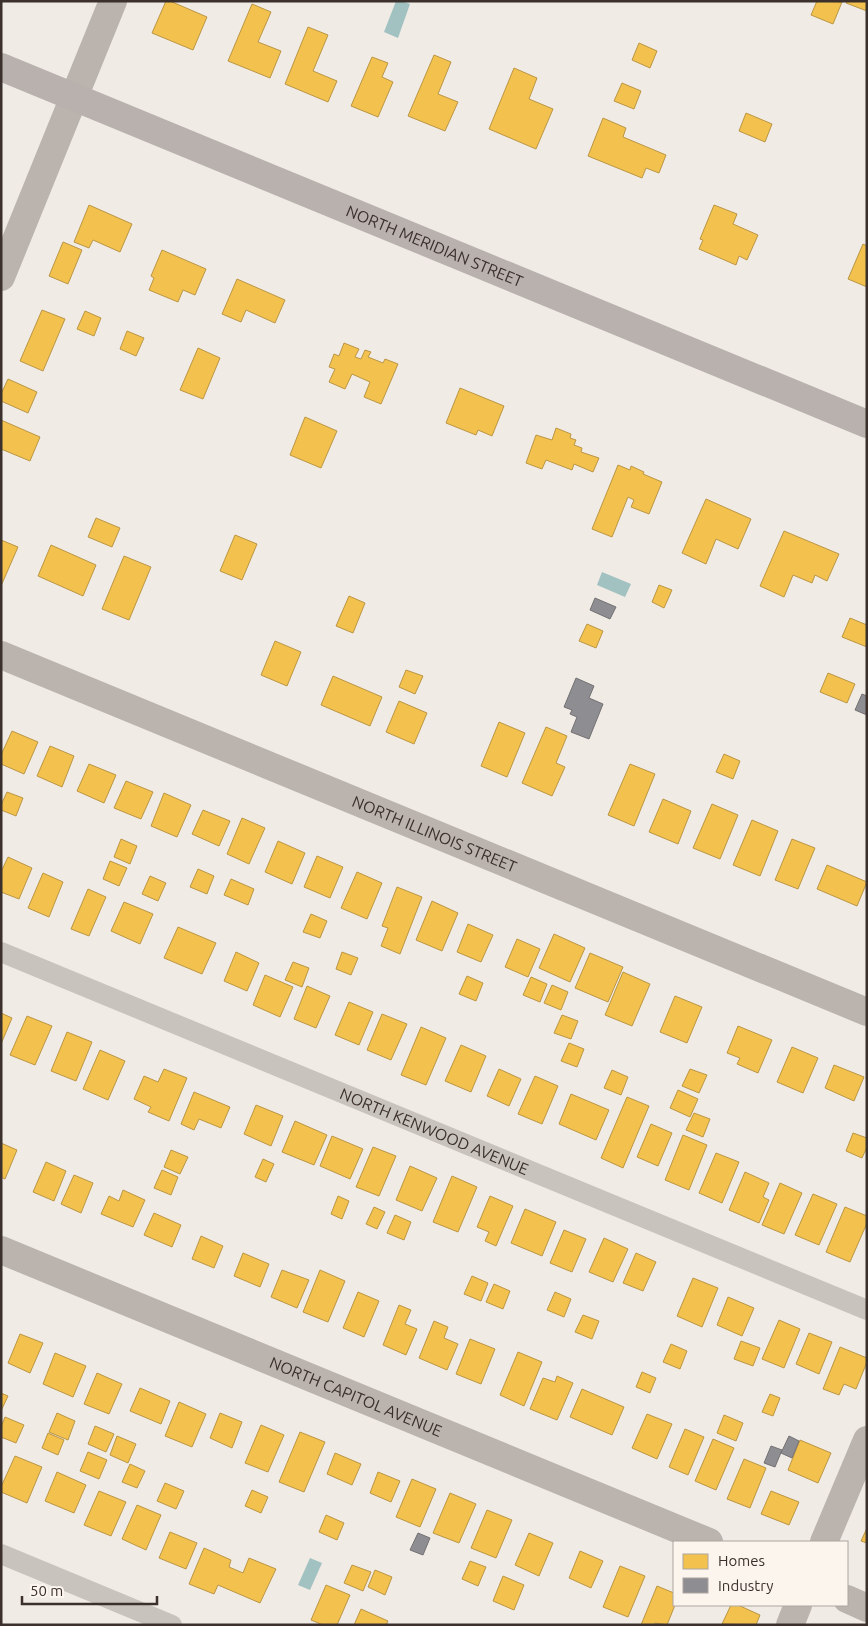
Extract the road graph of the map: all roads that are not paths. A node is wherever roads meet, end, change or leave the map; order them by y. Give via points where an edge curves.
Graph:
1 (113, 1) edge
2 (1, 67) edge
3 (74, 97) junction
4 (1, 278) edge
5 (867, 424) edge
6 (1, 655) edge
7 (1, 952) edge
8 (867, 1012) edge
9 (1, 1250) edge
10 (867, 1310) edge
11 (867, 1440) edge
12 (708, 1541) edge
13 (824, 1541) edge
14 (1, 1554) edge
15 (848, 1599) edge
16 (798, 1606) edge
17 (867, 1608) edge
18 (172, 1625) edge
19 (790, 1625) edge

1 - 3 street
2 - 3 main road, NORTH MERIDIAN STREET
3 - 4 street
3 - 5 main road, NORTH MERIDIAN STREET
6 - 8 street, NORTH ILLINOIS STREET
7 - 10 street, NORTH KENWOOD AVENUE
9 - 12 street, NORTH CAPITOL AVENUE
11 - 13 street
14 - 18 street
15 - 17 street
16 - 19 street

